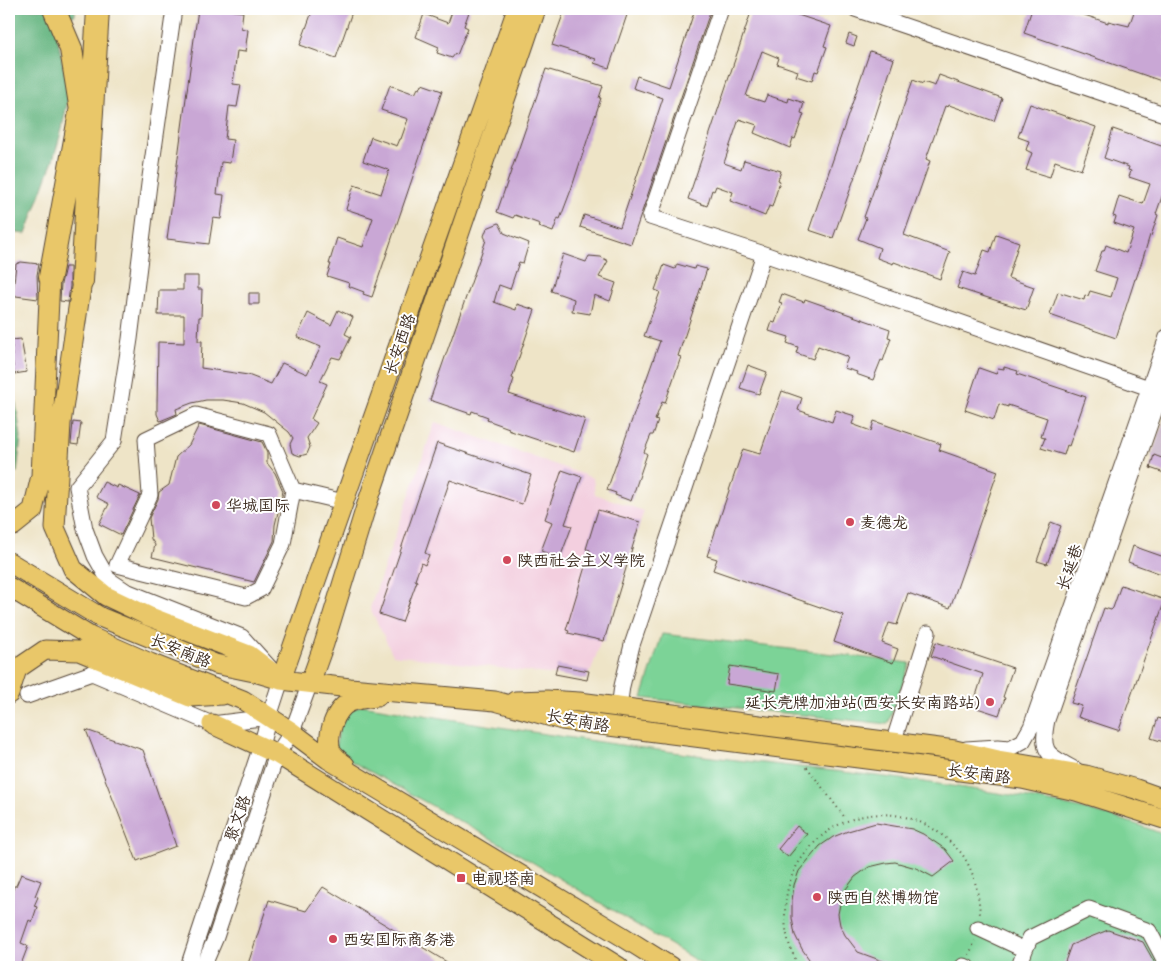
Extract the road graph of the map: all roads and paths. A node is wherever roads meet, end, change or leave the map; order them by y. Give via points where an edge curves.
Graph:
1 (54, 9) edge
2 (82, 9) edge
3 (174, 9) edge
4 (517, 9) edge
5 (536, 9) edge
6 (721, 9) edge
7 (855, 9) edge
8 (97, 15) edge
9 (80, 111) junction
10 (1167, 115) edge
11 (764, 254) junction
12 (50, 277) joint
13 (82, 281) joint
14 (1167, 337) edge
15 (1167, 375) edge
16 (1149, 388) junction
17 (293, 490) junction
18 (344, 502) junction
19 (9, 526) edge
20 (9, 562) edge
21 (9, 587) edge
22 (928, 633) dead end
23 (280, 680) junction
24 (310, 683) junction
25 (405, 693) junction
26 (230, 694) junction
27 (18, 695) edge
28 (495, 701) junction
29 (619, 708) junction
30 (268, 717) junction
31 (212, 724) junction
32 (292, 732) junction
33 (893, 743) junction
34 (269, 750) junction
35 (792, 750) junction
36 (955, 750) junction
37 (1086, 775) junction
38 (357, 777) junction
39 (1167, 800) edge
40 (847, 820) junction
41 (1167, 820) edge
42 (489, 856) junction
43 (523, 907) junction
44 (978, 928) junction
45 (1025, 950) junction
46 (796, 962) junction
47 (1167, 965) edge
48 (188, 967) edge
49 (203, 967) edge
50 (619, 967) edge
51 (671, 967) edge
52 (784, 967) edge
53 (801, 967) edge
54 (965, 967) edge
55 (1019, 967) edge

1 - 9 highway via 71,49
2 - 9 highway via 84,38
3 - 23 street via 114,441 72,486 95,556 108,579 126,591 242,637
4 - 18 main road, 长安西路
5 - 24 main road, 长安西路 via 364,510
6 - 11 street via 650,217
7 - 10 street
8 - 13 highway
9 - 12 highway
11 - 16 street
11 - 29 street via 632,645
12 - 19 main road via 41,476 33,510
13 - 23 main road via 61,422 55,528 73,569 106,596 249,655
14 - 16 street, 长延巷
15 - 37 street, 长延巷 via 1046,726 1048,754
16 - 36 street, 长延巷 via 1031,727 1023,740 1010,748
17 - 17 street via 269,434 196,415 146,439 150,495 117,565 246,597 261,589 283,544
17 - 18 street
18 - 23 main road, 长安西路
20 - 23 main road, 长安南路 via 100,617 215,664
21 - 26 main road, 长安南路 via 91,637
22 - 33 street
23 - 24 main road, 长安南路
23 - 30 street, 聚文路
24 - 25 main road, 长安南路
24 - 32 street, 聚文路
25 - 28 main road, 长安南路
25 - 38 main road via 352,701 338,713 332,728 332,751
26 - 27 main road via 190,696 79,651 45,650 17,669
26 - 30 main road, 长安南路
27 - 31 street via 92,673
28 - 29 main road via 547,700
28 - 35 main road, 长安南路 via 562,720
29 - 33 main road
30 - 31 street
30 - 32 main road, 长安南路
30 - 34 street, 聚文路
31 - 34 main road
32 - 34 street, 聚文路
32 - 38 main road, 长安南路
33 - 36 main road
34 - 43 main road
34 - 48 street, 聚文路
34 - 49 street, 聚文路 via 216,936
35 - 40 path
35 - 41 main road, 长安南路 via 1022,779
36 - 37 main road
37 - 39 main road
38 - 42 main road, 长安南路
40 - 44 path via 878,813 910,817 939,831 962,853 976,882 980,914
40 - 46 path via 818,837 796,864 785,896 785,930
42 - 43 main road
42 - 51 main road, 长安南路
43 - 50 main road
44 - 45 street
44 - 54 path via 975,945
45 - 47 street via 1030,938 1089,909 1149,931
45 - 55 street
46 - 52 path
46 - 53 path

